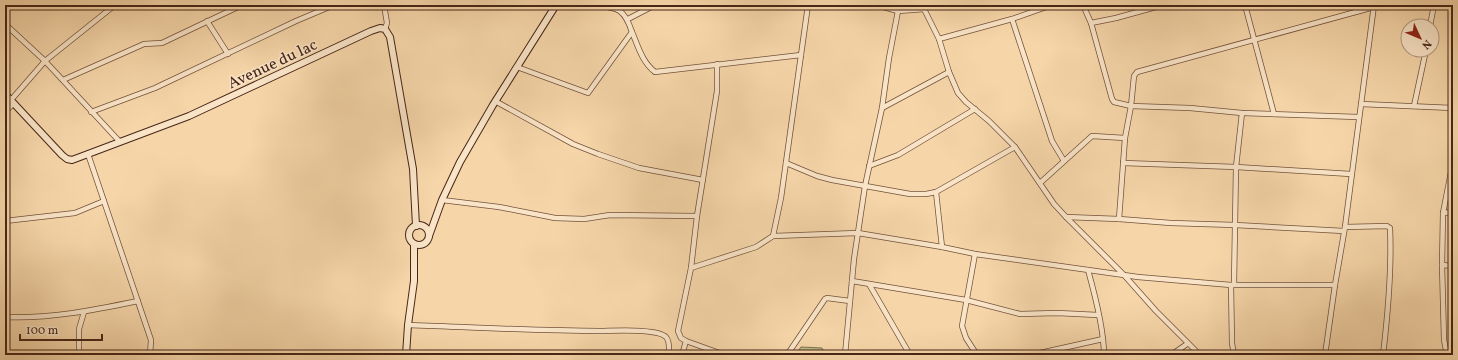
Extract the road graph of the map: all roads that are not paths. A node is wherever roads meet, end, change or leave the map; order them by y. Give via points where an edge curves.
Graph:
1 (115, 5) edge
2 (242, 5) edge
3 (334, 5) edge
4 (384, 5) edge
5 (556, 5) edge
6 (595, 5) edge
7 (655, 5) edge
8 (808, 5) edge
9 (876, 5) edge
10 (1052, 5) edge
11 (1083, 5) edge
12 (1163, 5) edge
13 (1244, 5) edge
14 (1434, 5) edge
15 (1374, 6) edge
16 (924, 7) edge
17 (898, 11) junction
18 (1432, 18) edge
19 (628, 19) junction
20 (1012, 19) junction
21 (207, 21) junction
22 (1091, 23) junction
23 (5, 24) edge
24 (385, 29) junction
25 (632, 32) junction
26 (939, 39) junction
27 (1254, 39) junction
28 (228, 54) junction
29 (801, 55) junction
30 (1424, 58) edge
31 (45, 61) junction
32 (717, 64) junction
33 (517, 67) junction
34 (949, 72) junction
35 (63, 80) junction
36 (5, 94) edge
37 (13, 101) junction
38 (495, 101) junction
39 (1361, 104) junction
40 (1131, 106) junction
41 (1414, 106) junction
42 (882, 108) junction
43 (1453, 108) edge
44 (975, 109) junction
45 (5, 112) edge
46 (91, 112) junction
47 (1242, 113) junction
48 (1274, 114) junction
49 (1358, 117) junction
50 (1125, 138) junction
51 (120, 142) junction
52 (1015, 147) junction
53 (88, 154) junction
54 (1064, 161) junction
55 (1453, 162) edge
56 (786, 163) junction
57 (1123, 163) junction
58 (868, 166) junction
59 (1236, 167) junction
60 (1351, 174) junction
61 (703, 180) junction
62 (1040, 183) junction
63 (865, 186) junction
64 (936, 192) junction
65 (442, 200) junction
66 (104, 201) junction
67 (1453, 212) edge
68 (1443, 213) junction
69 (697, 216) junction
70 (1066, 217) junction
71 (1119, 219) junction
72 (5, 221) edge
73 (1235, 225) junction
74 (416, 226) junction
75 (1344, 229) junction
76 (858, 232) junction
77 (429, 236) junction
78 (773, 236) junction
79 (414, 244) junction
80 (942, 247) junction
81 (975, 254) junction
82 (1442, 265) junction
83 (1453, 266) edge
84 (691, 268) junction
85 (1088, 270) junction
86 (1124, 275) junction
87 (852, 281) junction
88 (869, 284) junction
89 (1233, 284) junction
90 (1334, 285) junction
91 (966, 300) junction
92 (138, 301) junction
93 (850, 301) junction
94 (84, 312) junction
95 (1098, 315) junction
96 (5, 317) edge
97 (408, 325) junction
98 (1103, 339) junction
99 (686, 341) junction
100 (1187, 344) junction
101 (79, 355) edge
102 (150, 355) edge
103 (406, 355) edge
104 (669, 355) edge
105 (682, 355) edge
106 (725, 355) edge
107 (787, 355) edge
108 (845, 355) edge
109 (910, 355) edge
110 (977, 355) edge
111 (1031, 355) edge
112 (1104, 355) edge
113 (1171, 355) edge
114 (1200, 355) edge
115 (1234, 355) edge
116 (1325, 355) edge
117 (1383, 355) edge
118 (1447, 355) edge

1 - 31 street
2 - 21 street
3 - 28 street
4 - 24 street via 387,23
5 - 33 main road
6 - 19 street via 616,8
7 - 19 street
8 - 29 street
9 - 17 street
10 - 20 street
11 - 22 street
12 - 22 street
13 - 27 street
14 - 18 street
15 - 27 street
15 - 39 street
16 - 17 street
16 - 26 street
17 - 42 street
19 - 25 street
20 - 26 street
20 - 54 street via 1052,142
21 - 28 street
21 - 35 street via 162,43 144,44
22 - 40 street via 1112,101
23 - 31 street
24 - 51 main road, Avenue du lac via 371,31 189,116
24 - 74 main road via 390,37 413,169
25 - 32 street via 648,67 655,72
25 - 33 street via 588,93
26 - 34 street
27 - 40 street via 1137,72 1134,76
27 - 48 street
28 - 46 street via 155,88
29 - 32 street
29 - 56 street
30 - 41 street
31 - 35 street
31 - 37 street
32 - 61 street via 716,91
33 - 38 main road
34 - 42 street
34 - 44 street via 958,93
35 - 46 street
36 - 37 main road, Avenue du lac
37 - 45 street
37 - 53 main road, Avenue du lac via 67,159 72,160
38 - 61 street via 573,144 598,154 639,168
38 - 65 main road via 460,162
39 - 41 street
39 - 49 street
40 - 47 street
40 - 50 street
41 - 43 street
42 - 58 street
44 - 52 street
44 - 58 street via 898,155
46 - 51 street
47 - 48 street
47 - 59 street
48 - 49 street
49 - 60 street
50 - 54 street via 1092,136
50 - 57 street
51 - 53 main road, Avenue du lac
52 - 62 street
52 - 64 street
53 - 66 street
54 - 62 street
55 - 68 street
56 - 63 street via 825,179
56 - 78 street
57 - 59 street
57 - 71 street
58 - 63 street
59 - 60 street
59 - 73 street
60 - 75 street
61 - 69 street
62 - 70 street
63 - 64 street via 910,194
63 - 76 street
64 - 80 street
65 - 69 street via 499,207 555,218 584,218 610,214
65 - 77 main road
66 - 72 street via 75,213
66 - 92 street
67 - 68 street
68 - 82 street
69 - 84 street
70 - 71 street
70 - 86 street
71 - 73 street
73 - 75 street
73 - 89 street
74 - 77 main road via 426,228
74 - 79 main road via 410,234
75 - 90 street
75 - 117 street via 1387,226 1390,228 1388,314
76 - 78 street
76 - 80 street
76 - 87 street
77 - 79 main road via 425,243
78 - 84 street via 756,247
79 - 97 main road via 414,281
80 - 81 street
81 - 85 street
81 - 91 street
82 - 83 street
82 - 118 street via 1444,340
84 - 99 street via 678,331 681,338
85 - 86 street
85 - 95 street
86 - 89 street
86 - 100 street
87 - 88 street
87 - 93 street
88 - 91 street
88 - 109 street
89 - 90 street
89 - 115 street
90 - 116 street
91 - 95 street via 1020,314
91 - 110 street via 962,326
92 - 94 street
92 - 102 street via 151,340
93 - 107 street via 825,299
93 - 108 street
94 - 96 street via 28,318
94 - 101 street via 79,329
95 - 98 street
97 - 103 main road
97 - 104 street via 638,330 666,337
98 - 111 street
98 - 112 street
99 - 105 street
99 - 106 street
100 - 113 street
100 - 114 street

